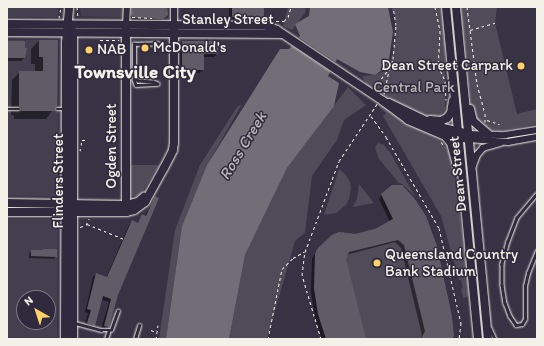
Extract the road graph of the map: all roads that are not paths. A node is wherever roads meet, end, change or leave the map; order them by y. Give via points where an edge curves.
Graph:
1 (69, 7) edge
2 (127, 7) edge
3 (174, 7) edge
4 (446, 7) edge
5 (456, 7) edge
6 (69, 23) junction
7 (7, 24) edge
8 (174, 24) junction
9 (126, 29) junction
10 (263, 29) junction
11 (7, 32) edge
12 (70, 33) junction
13 (174, 33) junction
14 (158, 43) dead end
15 (453, 73) junction
16 (134, 78) junction
17 (464, 83) junction
18 (381, 100) junction
19 (7, 109) edge
20 (19, 109) dead end
21 (418, 117) junction
22 (537, 130) edge
23 (459, 135) junction
24 (489, 135) junction
25 (468, 136) junction
26 (537, 137) edge
27 (442, 138) junction
28 (508, 142) junction
29 (472, 177) junction
30 (537, 194) edge
31 (465, 200) junction
32 (7, 203) edge
33 (69, 203) junction
34 (126, 209) junction
35 (7, 212) edge
36 (70, 212) junction
37 (537, 251) edge
38 (118, 311) dead end
39 (485, 315) junction
40 (72, 322) junction
41 (139, 326) dead end
42 (110, 330) junction
43 (65, 339) edge
44 (72, 339) edge
45 (106, 339) edge
46 (135, 339) edge
47 (478, 339) edge
48 (488, 339) edge
49 (495, 339) edge

1 - 6 main road, Flinders Street
2 - 9 street, Ogden Street
3 - 8 street
4 - 15 main road, Dean Street
5 - 17 main road, Dean Street
6 - 7 main road, Stanley Street
6 - 9 main road, Stanley Street
6 - 12 main road, Flinders Street
8 - 9 main road, Stanley Street
8 - 10 main road, Stanley Street
8 - 13 main road
9 - 12 main road, Stanley Street
9 - 13 main road, Stanley Street
9 - 34 main road, Ogden Street
10 - 13 main road, Stanley Street
10 - 18 main road, Stanley Street via 286,36
11 - 12 main road, Stanley Street
12 - 33 main road, Flinders Street
12 - 33 main road, Flinders Street via 62,109
13 - 34 main road via 173,150 143,204 134,210
14 - 16 lane via 134,44
15 - 21 main road via 452,107 448,117 436,121
15 - 23 main road, Dean Street
16 - 16 lane via 138,81 158,84 136,85
17 - 24 main road via 473,121
17 - 25 main road, Dean Street
18 - 21 main road
18 - 27 main road via 408,120
19 - 20 lane
21 - 23 main road
22 - 24 street
23 - 25 main road
23 - 27 main road
23 - 31 main road, Dean Street
24 - 25 street
25 - 28 street
25 - 29 main road, Dean Street
26 - 28 street
27 - 31 main road via 451,144
28 - 29 street via 480,150 473,163
29 - 39 main road, Dean Street
30 - 37 lane via 517,218 502,264 505,303 516,325 522,324 525,319 525,286
31 - 47 main road, Dean Street
32 - 33 main road
33 - 34 main road
33 - 36 main road, Flinders Street
34 - 36 main road
35 - 36 main road
36 - 40 main road, Flinders Street
36 - 43 main road, Flinders Street
38 - 42 lane
39 - 48 main road, Dean Street
39 - 49 lane
40 - 42 lane
40 - 44 main road, Flinders Street
41 - 46 lane
42 - 45 lane

